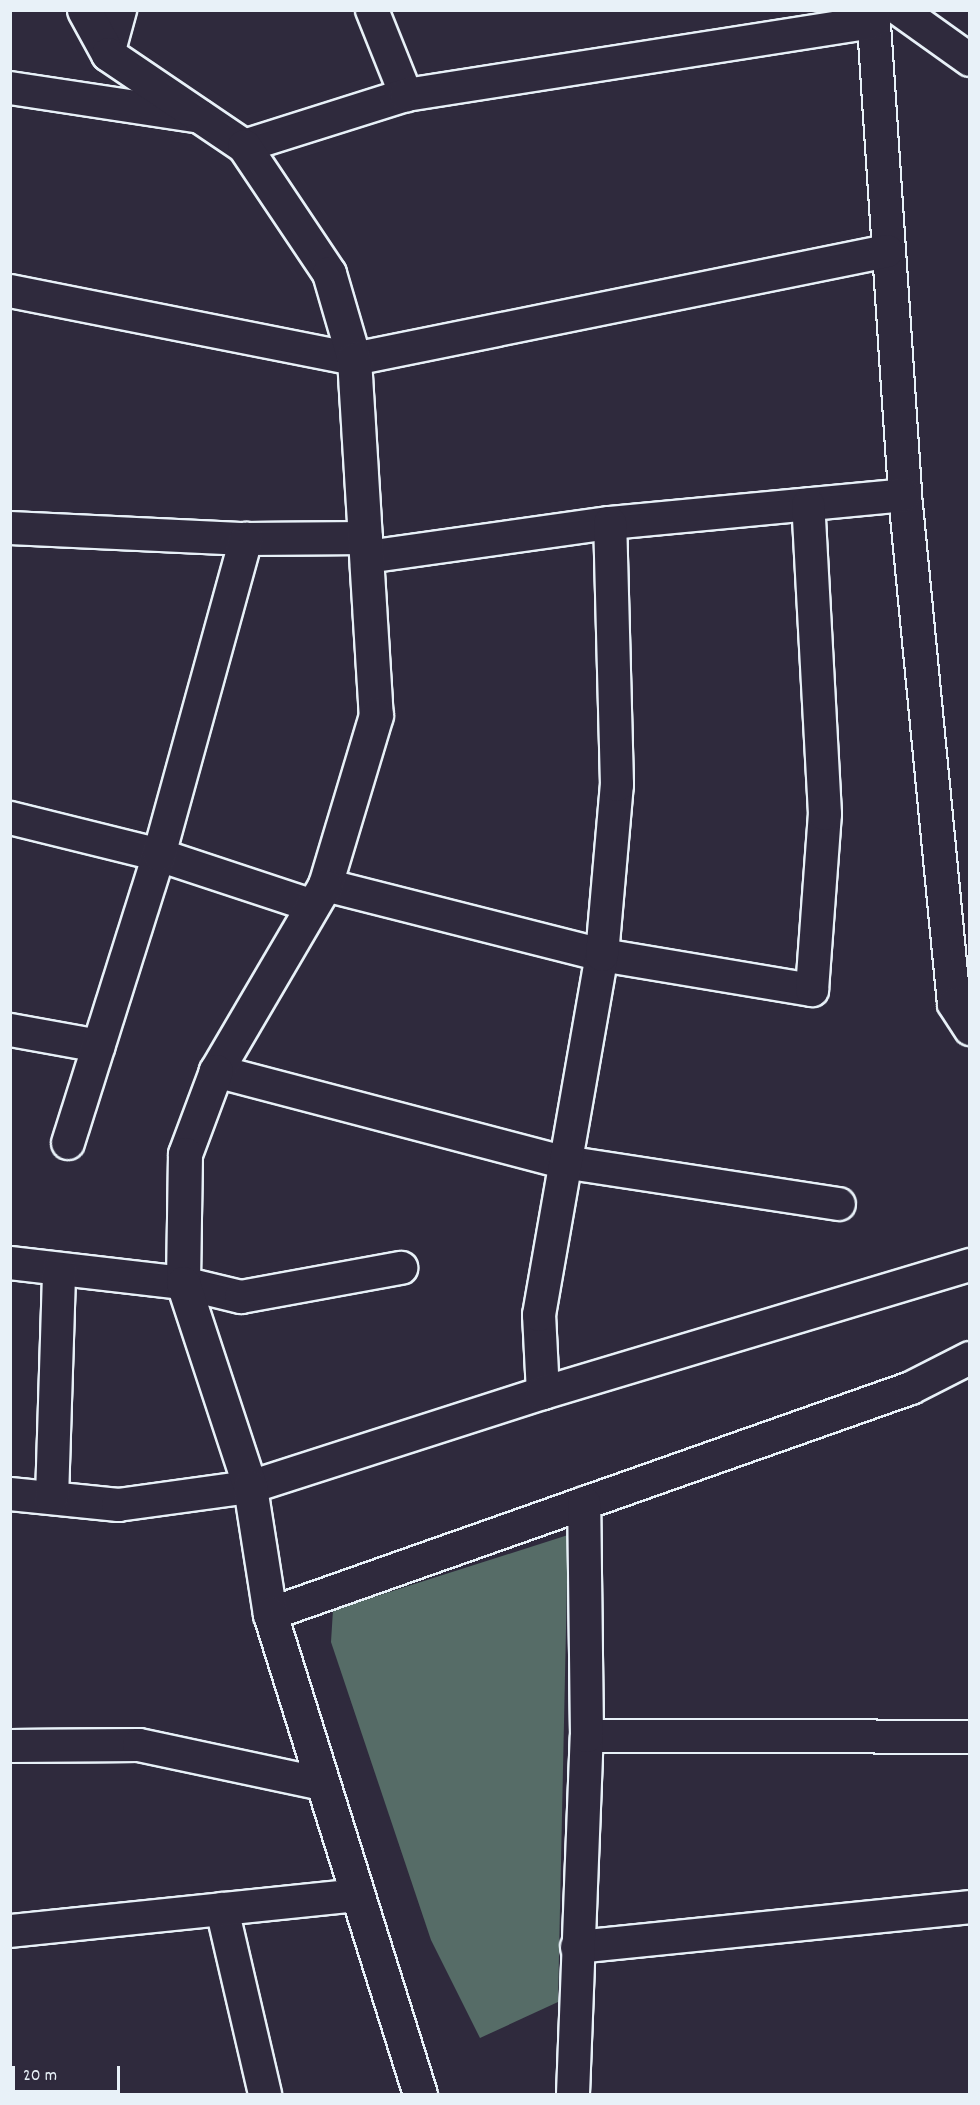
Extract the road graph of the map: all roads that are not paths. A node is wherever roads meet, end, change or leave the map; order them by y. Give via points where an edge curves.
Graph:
1 (84, 10) edge
2 (120, 10) edge
3 (372, 10) edge
4 (882, 14) edge
5 (108, 54) junction
6 (969, 60) edge
7 (10, 88) edge
8 (406, 95) junction
9 (201, 117) junction
10 (244, 146) junction
11 (887, 251) junction
12 (10, 291) edge
13 (354, 359) junction
14 (905, 495) junction
15 (808, 504) junction
16 (610, 523) junction
17 (10, 528) edge
18 (246, 538) junction
19 (366, 547) junction
20 (10, 818) edge
21 (159, 855) junction
22 (319, 896) junction
23 (602, 955) junction
24 (969, 1029) edge
25 (10, 1030) edge
26 (99, 1046) junction
27 (216, 1071) junction
28 (68, 1143) dead end
29 (564, 1162) junction
30 (839, 1204) dead end
31 (10, 1263) edge
32 (969, 1265) edge
33 (401, 1268) dead end
34 (60, 1270) junction
35 (183, 1283) junction
36 (969, 1358) edge
37 (543, 1393) junction
38 (250, 1487) junction
39 (10, 1494) edge
40 (52, 1498) junction
41 (584, 1503) junction
42 (270, 1614) junction
43 (587, 1736) junction
44 (969, 1737) edge
45 (10, 1746) edge
46 (323, 1784) junction
47 (358, 1895) junction
48 (969, 1907) edge
49 (222, 1909) junction
50 (10, 1931) edge
51 (576, 1947) junction
52 (265, 2094) edge
53 (420, 2094) edge
54 (573, 2094) edge

1 - 5 street
2 - 5 street
3 - 8 street
4 - 6 street
4 - 8 street
4 - 11 street
5 - 9 street
7 - 9 street
8 - 10 street
9 - 10 street
10 - 13 street via 329,273
11 - 13 street
11 - 14 street
12 - 13 street
13 - 19 street
14 - 15 street
14 - 24 street via 954,1004
15 - 16 street
15 - 23 street via 825,814 812,990
16 - 19 street
16 - 23 street via 617,784
17 - 18 street
18 - 19 street
18 - 21 street
19 - 22 street via 376,715
20 - 21 street
21 - 22 street
21 - 26 street
22 - 23 street
22 - 27 street
23 - 29 street
25 - 26 street
26 - 28 street
27 - 29 street
27 - 35 street via 185,1154
29 - 30 street
29 - 37 street via 539,1315
31 - 34 street
32 - 37 street
33 - 35 street via 241,1297
34 - 35 street
34 - 40 street
35 - 38 street
36 - 41 street via 911,1388
37 - 38 street
38 - 40 street via 118,1505
38 - 42 street
39 - 40 street
41 - 42 street
41 - 43 street
42 - 46 street
43 - 44 street
43 - 51 street
45 - 46 street via 139,1745
46 - 47 street
47 - 49 street
47 - 53 street
48 - 51 street
49 - 50 street
49 - 52 street
51 - 54 street

